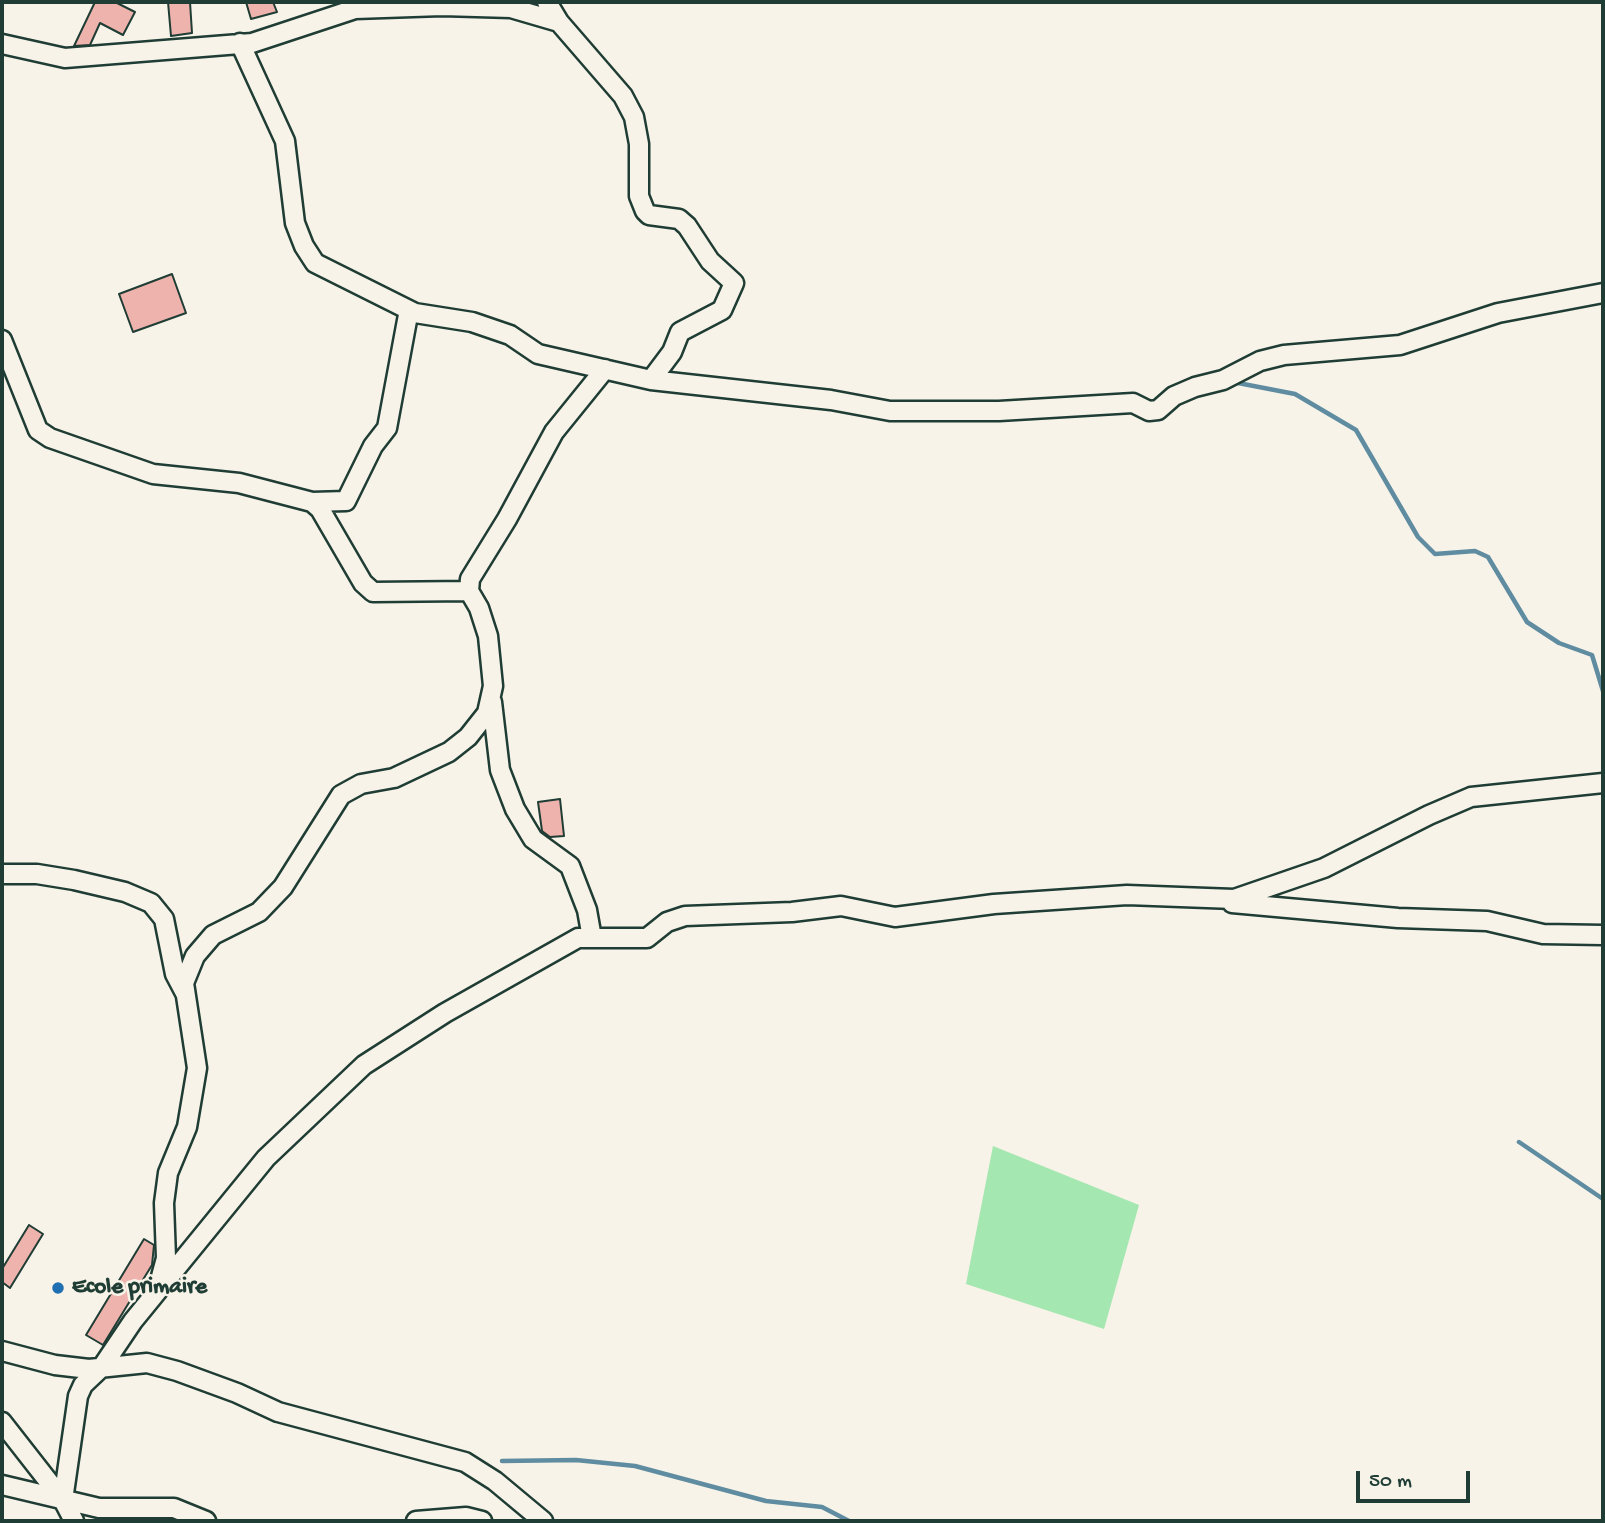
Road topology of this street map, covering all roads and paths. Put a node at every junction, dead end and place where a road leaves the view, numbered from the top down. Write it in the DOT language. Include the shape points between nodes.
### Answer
graph roads {
  1 [pos="547,2"];
  2 [pos="559,22"];
  3 [pos="240,43"];
  4 [pos="2,44"];
  5 [pos="1603,293"];
  6 [pos="415,313"];
  7 [pos="2,340"];
  8 [pos="605,369"];
  9 [pos="651,380"];
  10 [pos="312,502"];
  11 [pos="470,591"];
  12 [pos="492,699"];
  13 [pos="1603,783"];
  14 [pos="2,874"];
  15 [pos="1200,900"];
  16 [pos="1603,935"];
  17 [pos="592,938"];
  18 [pos="187,996"];
  19 [pos="157,1291"];
  20 [pos="2,1351"];
  21 [pos="102,1367"];
  22 [pos="2,1422"];
  23 [pos="2,1485"];
  24 [pos="64,1500"];
  25 [pos="74,1521"];
  26 [pos="206,1521"];
  27 [pos="416,1521"];
  28 [pos="482,1521"];
  29 [pos="543,1521"];
  1 -- 2 [label="street"];
  2 -- 3 [label="street" via="511,8 355,9"];
  2 -- 9 [label="street" via="623,96 634,117 639,196 645,211 679,219 710,261 734,283 722,310 680,332"];
  3 -- 4 [label="street" via="65,58"];
  3 -- 6 [label="street" via="285,141 295,223 315,263"];
  5 -- 9 [label="street" via="1498,313 1400,345 1260,361 1149,411 1133,402 999,411 890,411"];
  6 -- 8 [label="street" via="472,322 510,335 538,354"];
  6 -- 10 [label="street" via="408,315 387,428 346,501"];
  7 -- 10 [label="street" via="38,430 50,438 153,474 239,483"];
  8 -- 9 [label="street"];
  8 -- 11 [label="street" via="554,432 470,579"];
  10 -- 11 [label="street" via="373,592"];
  11 -- 12 [label="street" via="488,636"];
  12 -- 17 [label="street" via="500,770 515,809 533,839 570,866"];
  12 -- 18 [label="street" via="468,737 449,752 394,778 361,784 341,795 283,887 259,912 214,936 195,956 184,983"];
  13 -- 15 [label="street" via="1471,797 1324,868 1234,900"];
  14 -- 18 [label="street" via="74,880 151,903 164,919 175,974"];
  15 -- 16 [label="street" via="1398,918 1487,921 1543,934"];
  15 -- 17 [label="street" via="1127,895 994,904 895,917 841,906 685,916 667,922 647,938"];
  17 -- 19 [label="street" via="578,937 564,944 364,1065 266,1158"];
  18 -- 19 [label="street" via="197,1068 187,1127 168,1173 166,1258"];
  19 -- 21 [label="street"];
  20 -- 21 [label="street" via="55,1366"];
  21 -- 24 [label="street" via="78,1396"];
  21 -- 29 [label="street" via="147,1363 278,1412 466,1462"];
  22 -- 24 [label="street"];
  23 -- 24 [label="street"];
  24 -- 25 [label="street"];
  24 -- 26 [label="street" via="99,1508 174,1508"];
  27 -- 28 [label="street" via="466,1517"];
}
